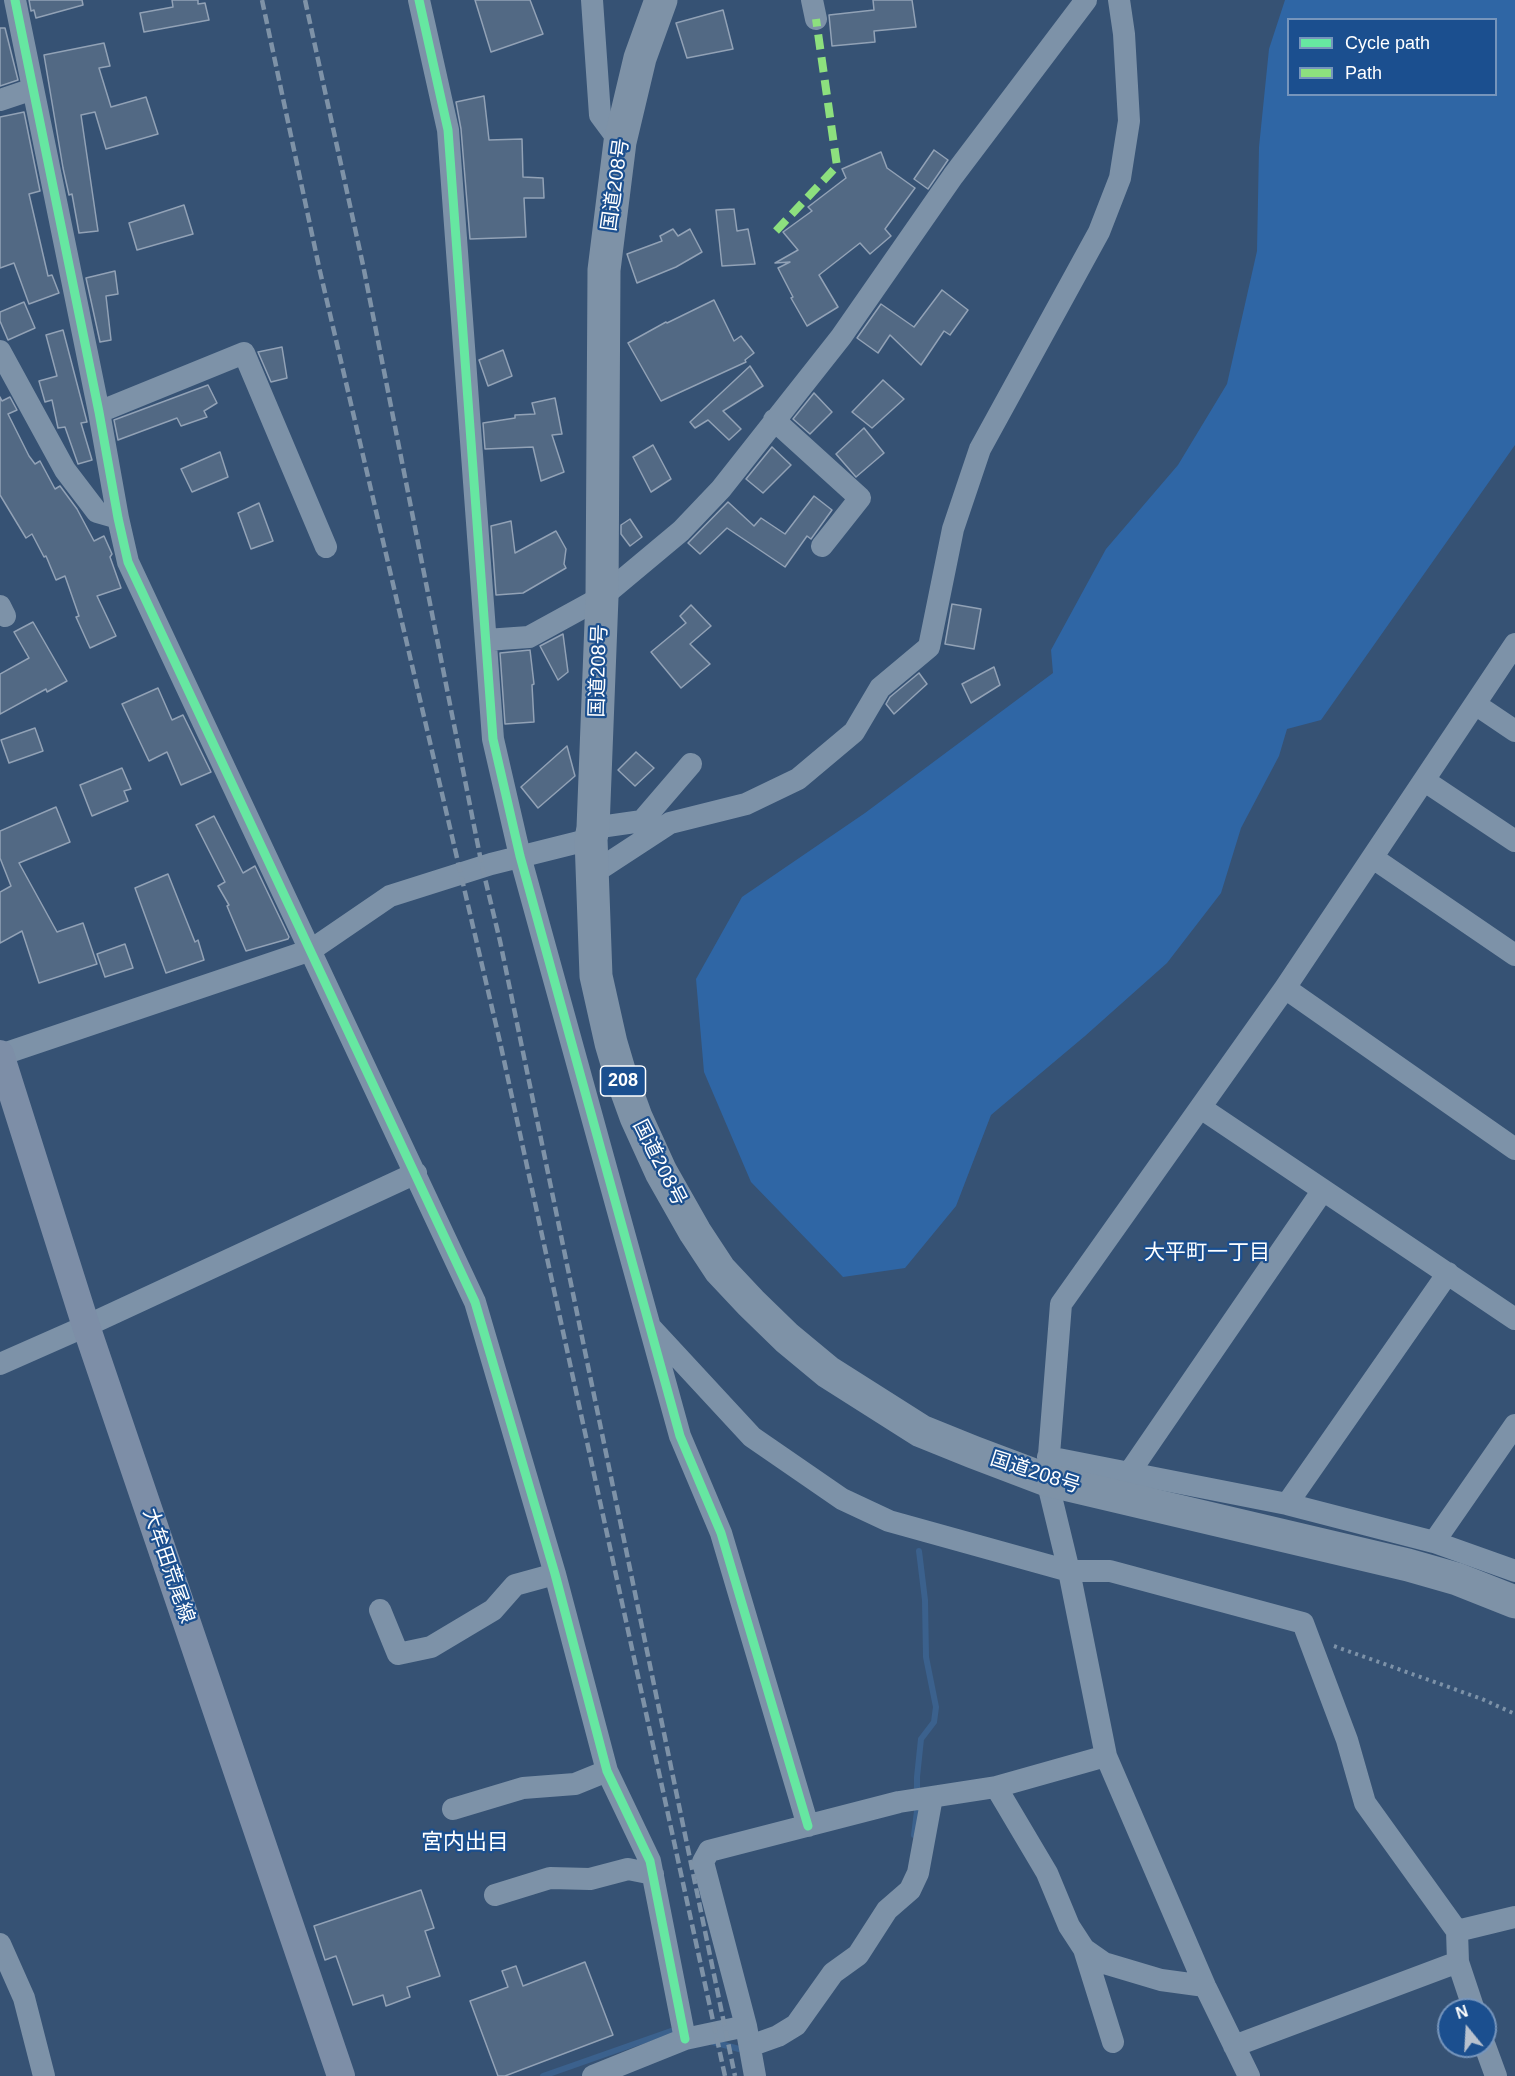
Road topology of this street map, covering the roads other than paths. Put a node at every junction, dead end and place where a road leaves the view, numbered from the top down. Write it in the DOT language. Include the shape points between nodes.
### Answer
graph roads {
  1 [pos="15,0"];
  2 [pos="419,0"];
  3 [pos="592,0"];
  4 [pos="662,0"];
  5 [pos="1086,0"];
  6 [pos="1119,0"];
  7 [pos="33,89"];
  8 [pos="0,100"];
  9 [pos="620,142"];
  10 [pos="0,351"];
  11 [pos="99,412"];
  12 [pos="774,420"];
  13 [pos="118,518"];
  14 [pos="822,546"];
  15 [pos="326,547"];
  16 [pos="602,597"];
  17 [pos="486,640"];
  18 [pos="1515,644"];
  19 [pos="1475,704"];
  20 [pos="1515,731"];
  21 [pos="691,764"];
  22 [pos="1425,780"];
  23 [pos="592,834"];
  24 [pos="1515,842"];
  25 [pos="520,856"];
  26 [pos="1373,858"];
  27 [pos="592,874"];
  28 [pos="311,950"];
  29 [pos="1515,955"];
  30 [pos="1285,988"];
  31 [pos="0,1055"];
  32 [pos="1201,1108"];
  33 [pos="1515,1149"];
  34 [pos="416,1173"];
  35 [pos="1323,1190"];
  36 [pos="1448,1273"];
  37 [pos="1515,1319"];
  38 [pos="86,1326"];
  39 [pos="649,1326"];
  40 [pos="0,1364"];
  41 [pos="1515,1425"];
  42 [pos="1048,1469"];
  43 [pos="1129,1473"];
  44 [pos="1287,1504"];
  45 [pos="1434,1542"];
  46 [pos="1069,1571"];
  47 [pos="1515,1571"];
  48 [pos="555,1574"];
  49 [pos="1515,1602"];
  50 [pos="380,1610"];
  51 [pos="1106,1756"];
  52 [pos="607,1771"];
  53 [pos="996,1787"];
  54 [pos="932,1797"];
  55 [pos="453,1809"];
  56 [pos="808,1826"];
  57 [pos="653,1874"];
  58 [pos="495,1895"];
  59 [pos="1515,1917"];
  60 [pos="1457,1931"];
  61 [pos="0,1944"];
  62 [pos="1084,1948"];
  63 [pos="1458,1962"];
  64 [pos="1205,1986"];
  65 [pos="1469,1998"];
  66 [pos="748,2036"];
  67 [pos="685,2039"];
  68 [pos="1113,2042"];
  69 [pos="1234,2046"];
  70 [pos="1489,2058"];
  71 [pos="44,2076"];
  72 [pos="341,2076"];
  73 [pos="593,2076"];
  74 [pos="755,2076"];
  75 [pos="1249,2076"];
  76 [pos="1496,2076"];
  1 -- 7 [label="street"];
  2 -- 17 [label="street" via="448,130"];
  3 -- 9 [label="street" via="600,115"];
  4 -- 9 [label="highway, 国道208号 / 208" via="640,58"];
  5 -- 12 [label="street" via="953,176 841,337"];
  6 -- 27 [label="street" via="1129,121 1120,178 1099,232 980,449 953,530 929,647 880,688 854,732 798,779 746,804 670,823"];
  7 -- 8 [label="street"];
  7 -- 11 [label="street"];
  9 -- 16 [label="highway, 国道208号 / 208" via="604,270"];
  10 -- 13 [label="street" via="65,470 97,512"];
  11 -- 13 [label="street"];
  11 -- 15 [label="street" via="243,353"];
  12 -- 14 [label="street" via="860,498"];
  12 -- 16 [label="street" via="721,489 681,531"];
  13 -- 28 [label="street" via="128,562"];
  16 -- 17 [label="street" via="530,637"];
  16 -- 23 [label="highway, 国道208号 / 208"];
  17 -- 25 [label="street" via="494,739"];
  18 -- 19 [label="street"];
  19 -- 20 [label="street"];
  19 -- 22 [label="street"];
  21 -- 23 [label="street" via="642,821"];
  22 -- 24 [label="street"];
  22 -- 26 [label="street"];
  23 -- 25 [label="street"];
  23 -- 27 [label="highway, 国道208号 / 208"];
  25 -- 28 [label="street" via="390,896"];
  25 -- 39 [label="street"];
  26 -- 29 [label="street"];
  26 -- 30 [label="street"];
  27 -- 42 [label="highway, 国道208号 / 208" via="596,976 619,1070 662,1172 720,1269 787,1338 828,1372 921,1431 973,1452"];
  28 -- 31 [label="street"];
  28 -- 34 [label="street"];
  30 -- 32 [label="street"];
  30 -- 33 [label="street"];
  31 -- 38 [label="main road, 大牟田荒尾線"];
  32 -- 35 [label="street"];
  32 -- 42 [label="street" via="1061,1304"];
  34 -- 38 [label="street"];
  34 -- 48 [label="street" via="476,1302"];
  35 -- 36 [label="street"];
  35 -- 43 [label="street"];
  36 -- 37 [label="street"];
  36 -- 44 [label="street"];
  38 -- 40 [label="street"];
  38 -- 72 [label="main road, 大牟田荒尾線"];
  39 -- 46 [label="street" via="752,1437 842,1499 889,1521"];
  39 -- 56 [label="street" via="680,1436 721,1533"];
  41 -- 45 [label="street"];
  42 -- 43 [label="street"];
  42 -- 46 [label="street"];
  42 -- 49 [label="highway, 国道208号 / 208" via="1408,1565"];
  43 -- 44 [label="street"];
  44 -- 45 [label="street"];
  45 -- 47 [label="street"];
  46 -- 51 [label="street"];
  46 -- 60 [label="street" via="1110,1571 1303,1623 1347,1740 1365,1803"];
  48 -- 50 [label="street" via="515,1585 493,1610 431,1647 409,1652 398,1654"];
  48 -- 52 [label="street"];
  51 -- 53 [label="street"];
  51 -- 64 [label="street"];
  52 -- 55 [label="street" via="575,1784 523,1788"];
  52 -- 57 [label="street"];
  53 -- 54 [label="street"];
  53 -- 62 [label="street" via="1047,1873 1069,1926"];
  54 -- 56 [label="street"];
  54 -- 66 [label="street" via="918,1873 910,1890 887,1910 858,1956 833,1973 796,2025 778,2036"];
  56 -- 66 [label="street" via="709,1851 703,1862"];
  57 -- 58 [label="street" via="628,1869 590,1879 550,1878"];
  57 -- 67 [label="street"];
  59 -- 60 [label="street"];
  60 -- 63 [label="street"];
  61 -- 71 [label="street" via="24,1998"];
  62 -- 64 [label="street" via="1104,1963 1161,1980"];
  62 -- 68 [label="street"];
  63 -- 65 [label="street"];
  63 -- 69 [label="street"];
  64 -- 69 [label="street"];
  66 -- 67 [label="street"];
  66 -- 74 [label="street"];
  67 -- 73 [label="street"];
  69 -- 75 [label="street"];
  70 -- 76 [label="street"];
}
